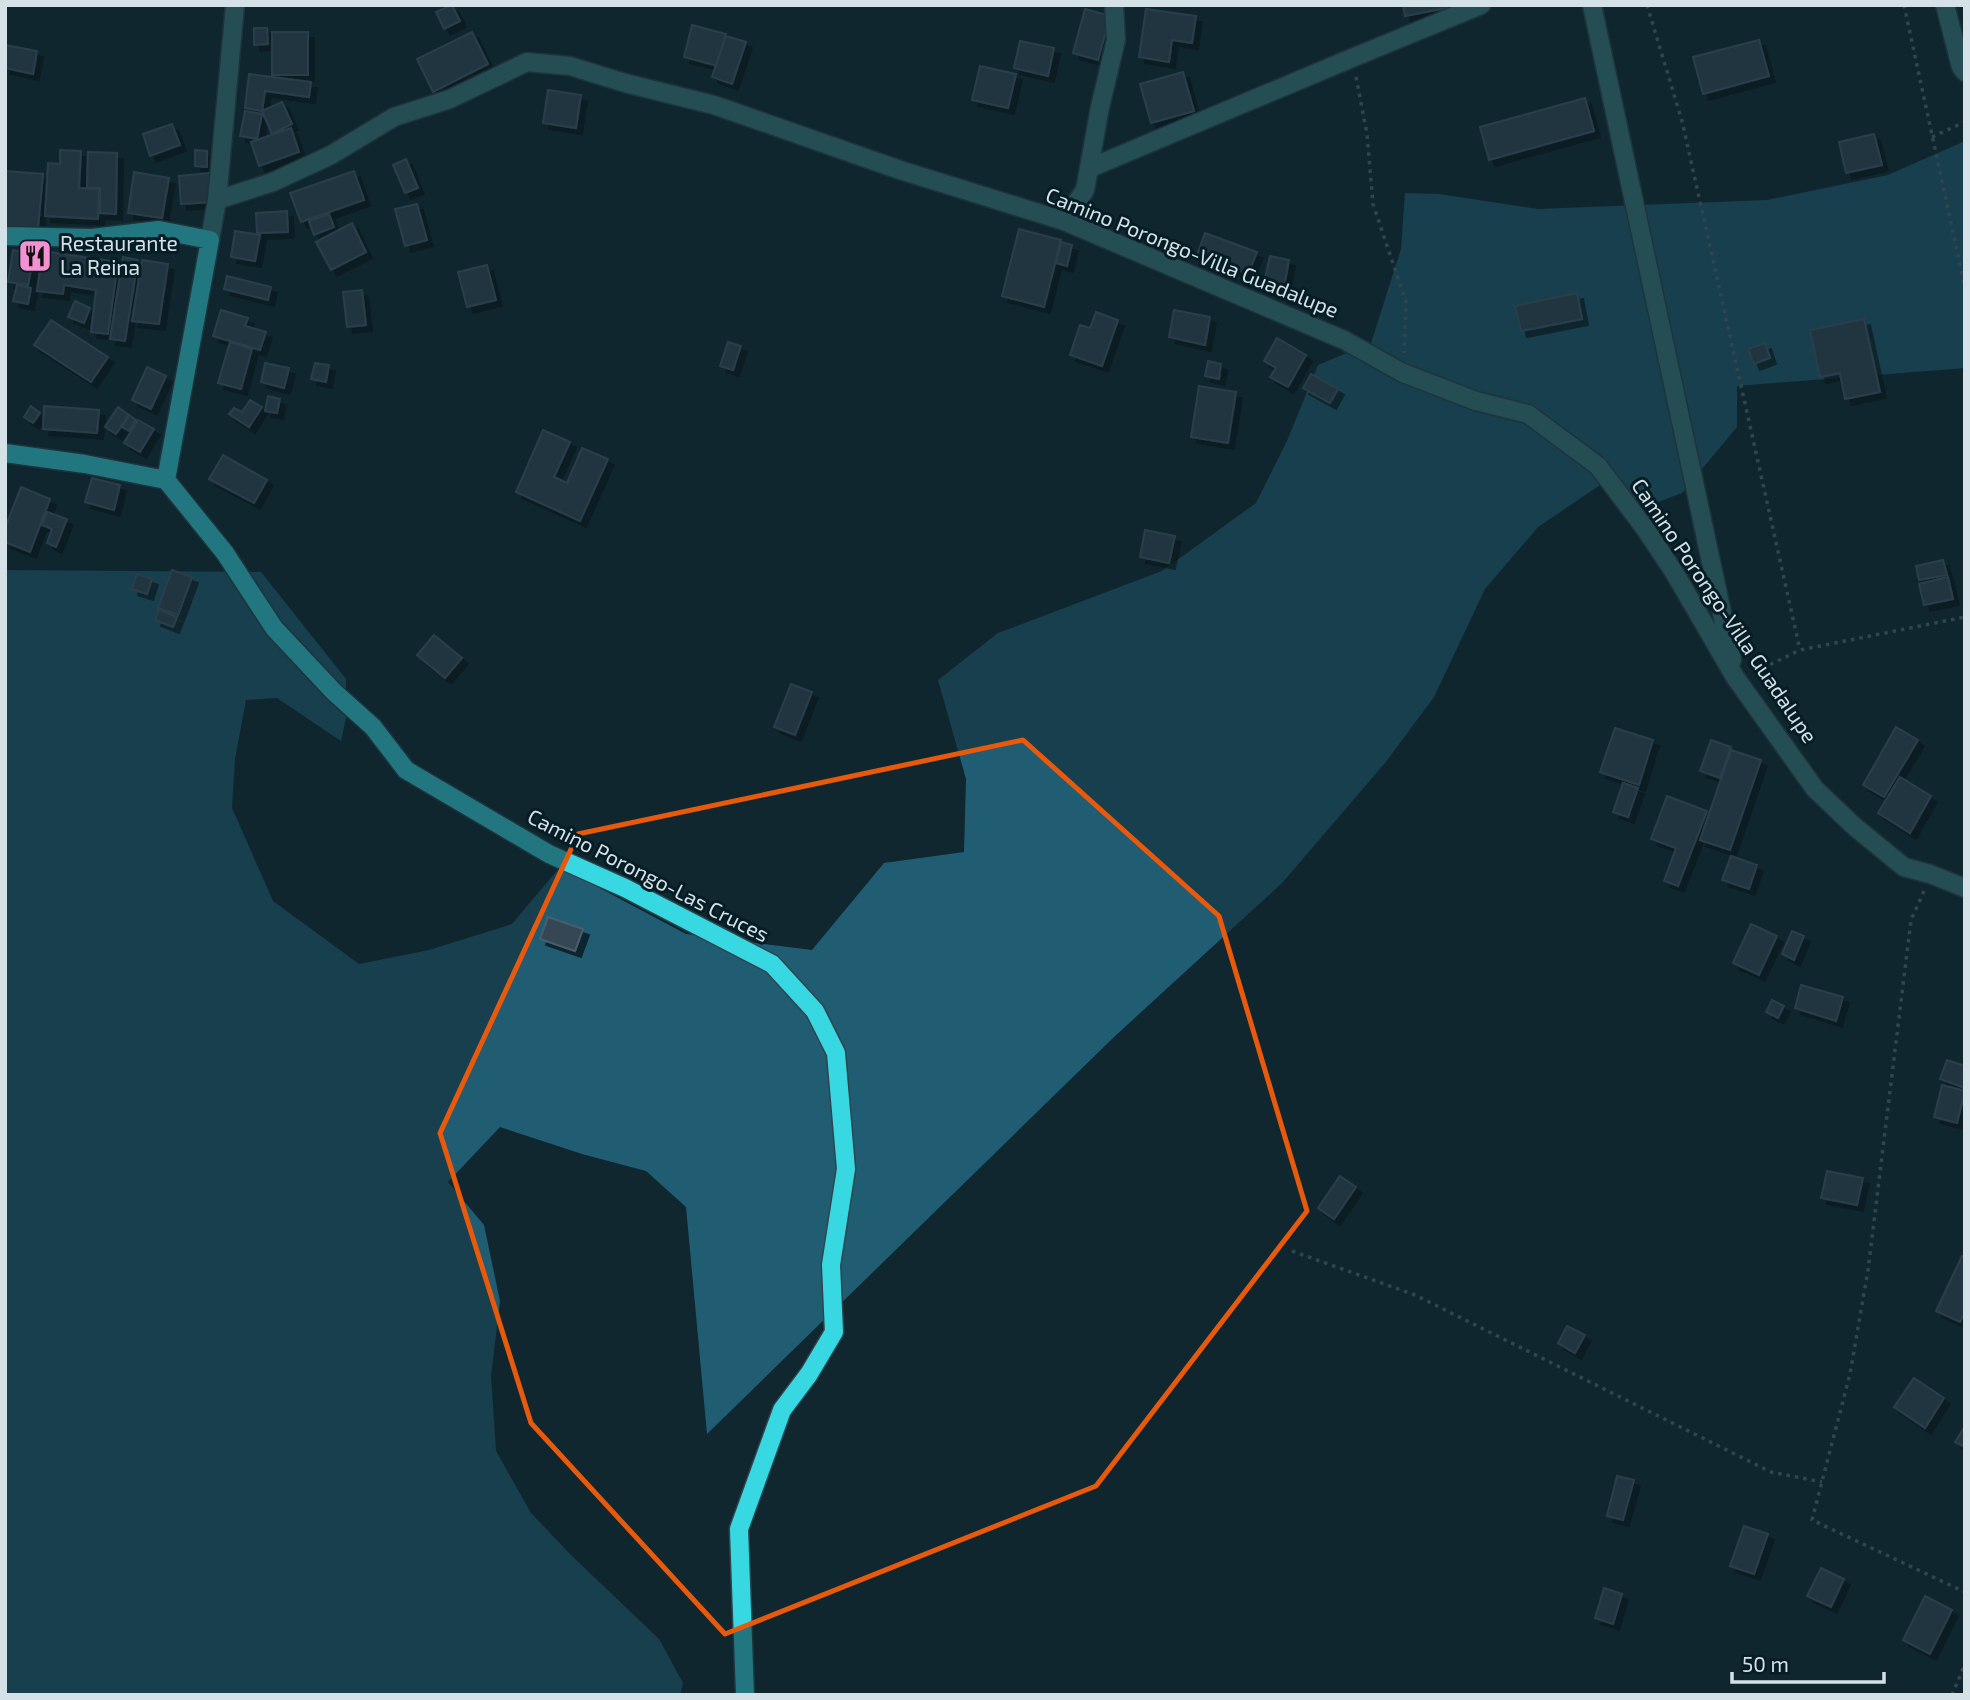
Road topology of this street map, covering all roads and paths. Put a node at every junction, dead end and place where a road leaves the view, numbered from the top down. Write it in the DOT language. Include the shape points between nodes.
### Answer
graph roads {
  1 [pos="234,5"];
  2 [pos="1115,5"];
  3 [pos="1481,5"];
  4 [pos="1592,5"];
  5 [pos="1647,5"];
  6 [pos="1904,5"];
  7 [pos="1945,5"];
  8 [pos="1352,58"];
  9 [pos="1965,72"];
  10 [pos="1965,122"];
  11 [pos="1932,136"];
  12 [pos="1090,168"];
  13 [pos="217,200"];
  14 [pos="1064,221"];
  15 [pos="5,236"];
  16 [pos="210,240"];
  17 [pos="1965,288"];
  18 [pos="1403,373"];
  19 [pos="5,453"];
  20 [pos="166,480"];
  21 [pos="1965,617"];
  22 [pos="1800,650"];
  23 [pos="1735,677"];
  24 [pos="1930,874"];
  25 [pos="1965,888"];
  26 [pos="1292,1251"];
  27 [pos="1822,1482"];
  28 [pos="1965,1592"];
  29 [pos="1965,1664"];
  30 [pos="745,1695"];
  31 [pos="1952,1695"];
  1 -- 13 [label="street"];
  2 -- 12 [label="street" via="1116,40"];
  3 -- 8 [label="street"];
  4 -- 23 [label="street"];
  5 -- 22 [label="path" via="1682,121"];
  6 -- 11 [label="path"];
  7 -- 9 [label="street"];
  8 -- 12 [label="street"];
  8 -- 18 [label="path" via="1367,134 1373,204 1406,302"];
  10 -- 11 [label="path"];
  11 -- 17 [label="path"];
  12 -- 14 [label="street" via="1085,190"];
  13 -- 14 [label="street, Camino Porongo-Villa Guadalupe" via="274,182 394,117 450,99 527,62 570,66 713,105"];
  13 -- 16 [label="street"];
  14 -- 18 [label="street, Camino Porongo-Villa Guadalupe" via="1344,340"];
  15 -- 16 [label="main road" via="92,238 159,230"];
  16 -- 20 [label="main road"];
  18 -- 23 [label="street, Camino Porongo-Villa Guadalupe" via="1476,401 1528,414 1598,466 1667,561"];
  19 -- 20 [label="main road"];
  20 -- 30 [label="main road, Camino Porongo-Las Cruces" via="225,554 274,628 373,727 406,770 549,854 772,964 815,1011 836,1053 846,1169 831,1265 834,1332 782,1410 739,1529"];
  21 -- 22 [label="path"];
  22 -- 23 [label="path" via="1759,671"];
  23 -- 24 [label="street, Camino Porongo-Villa Guadalupe" via="1815,789 1904,867"];
  24 -- 25 [label="street, Camino Porongo-Villa Guadalupe"];
  24 -- 27 [label="path" via="1911,920 1868,1270 1850,1374"];
  26 -- 27 [label="path" via="1415,1295 1771,1472"];
  27 -- 28 [label="path" via="1812,1520"];
  29 -- 31 [label="path"];
}
